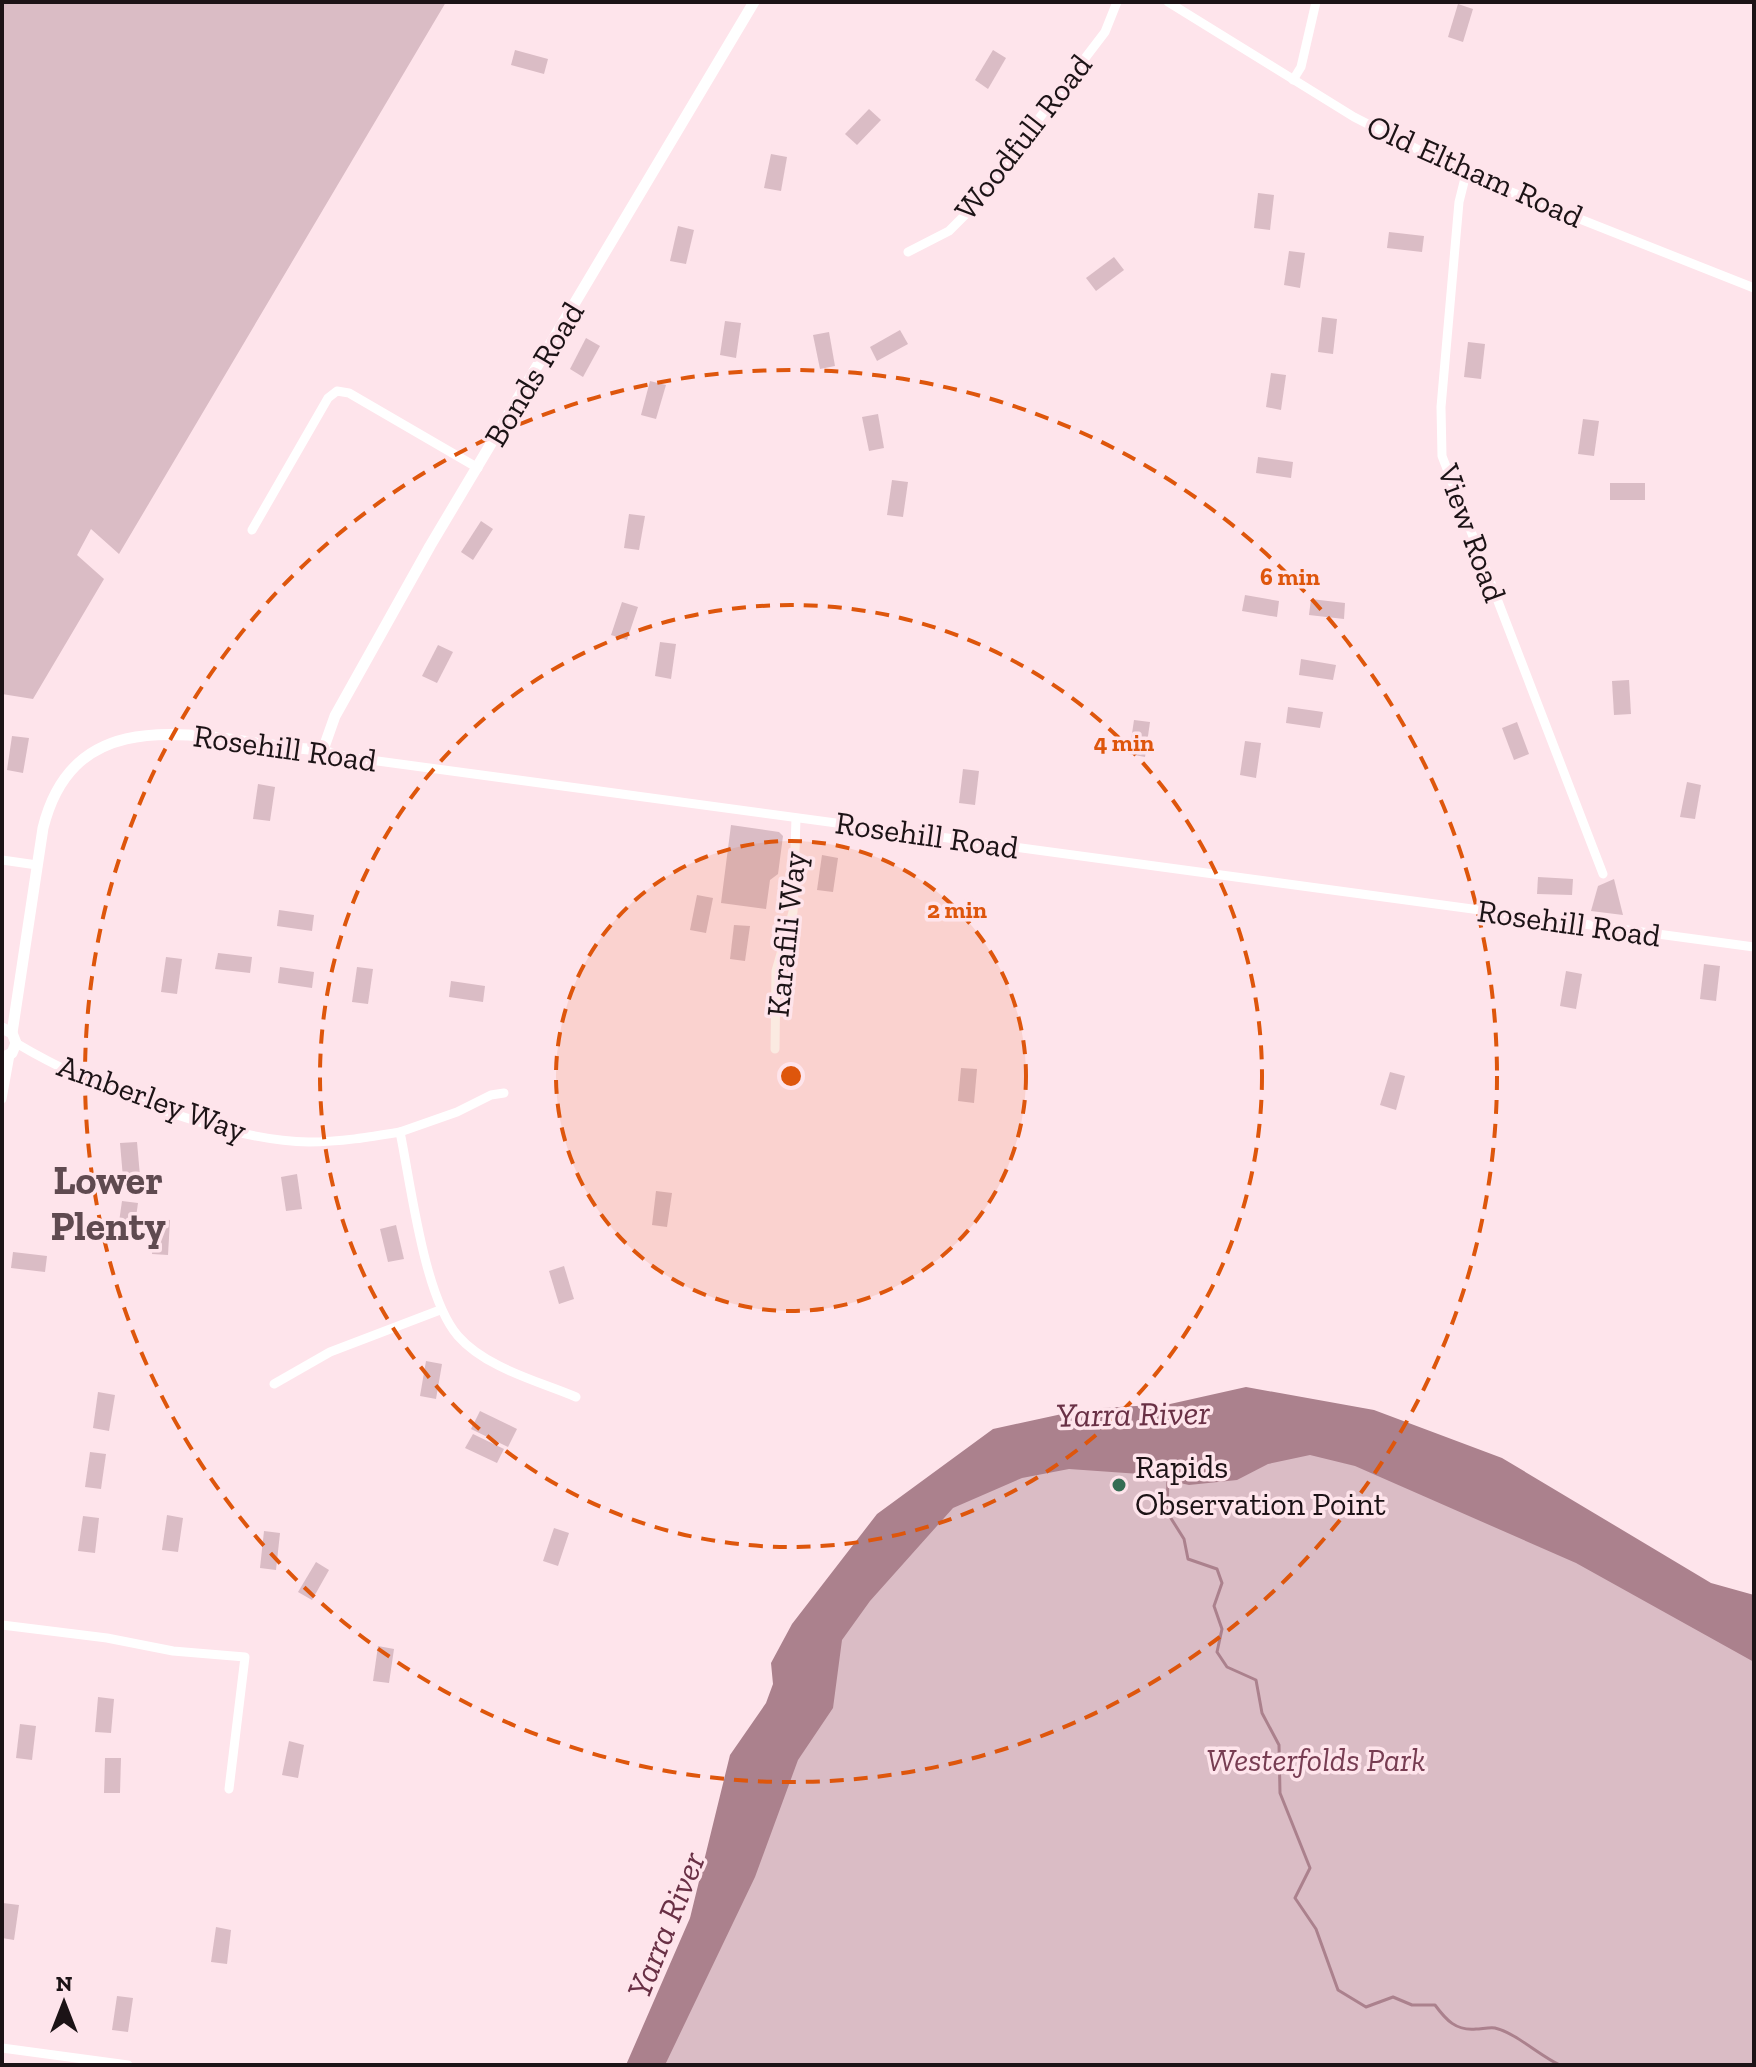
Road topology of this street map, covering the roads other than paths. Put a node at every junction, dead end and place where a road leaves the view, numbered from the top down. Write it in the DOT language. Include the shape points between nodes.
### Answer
graph roads {
  1 [pos="754,2"];
  2 [pos="1117,2"];
  3 [pos="1168,2"];
  4 [pos="1316,2"];
  5 [pos="1293,80"];
  6 [pos="1466,174"];
  7 [pos="908,252"];
  8 [pos="1754,288"];
  9 [pos="478,468"];
  10 [pos="252,530"];
  11 [pos="323,750"];
  12 [pos="796,818"];
  13 [pos="2,860"];
  14 [pos="37,865"];
  15 [pos="1603,874"];
  16 [pos="1754,947"];
  17 [pos="8,1042"];
  18 [pos="775,1049"];
  19 [pos="3,1082"];
  20 [pos="504,1093"];
  21 [pos="2,1099"];
  22 [pos="400,1132"];
  23 [pos="440,1310"];
  24 [pos="274,1384"];
  25 [pos="576,1397"];
  26 [pos="2,1625"];
  27 [pos="229,1789"];
  28 [pos="2,2048"];
  29 [pos="128,2065"];
  1 -- 9 [label="street, Bonds Road"];
  2 -- 7 [label="street, Woodfull Road" via="1105,32 967,213 949,231"];
  3 -- 5 [label="street, Old Eltham Road"];
  4 -- 5 [label="street"];
  5 -- 6 [label="street, Old Eltham Road"];
  6 -- 8 [label="street, Old Eltham Road"];
  6 -- 15 [label="street, View Road" via="1441,407 1442,456"];
  9 -- 10 [label="street" via="337,391 328,398"];
  9 -- 11 [label="street, Bonds Road" via="342,703"];
  11 -- 12 [label="street, Rosehill Road"];
  11 -- 14 [label="street, Rosehill Road" via="162,732 133,735 74,768 54,794"];
  12 -- 16 [label="street, Rosehill Road"];
  12 -- 18 [label="street, Karafili Way" via="793,912 776,971"];
  13 -- 14 [label="street"];
  14 -- 17 [label="street"];
  17 -- 19 [label="street"];
  17 -- 22 [label="street, Amberley Way" via="136,1098 243,1134 307,1142"];
  19 -- 21 [label="street"];
  20 -- 22 [label="street, Amberley Way"];
  22 -- 23 [label="street"];
  23 -- 24 [label="street" via="330,1352"];
  23 -- 25 [label="street" via="459,1338 496,1364"];
  26 -- 27 [label="street" via="245,1657"];
  28 -- 29 [label="street"];
}
